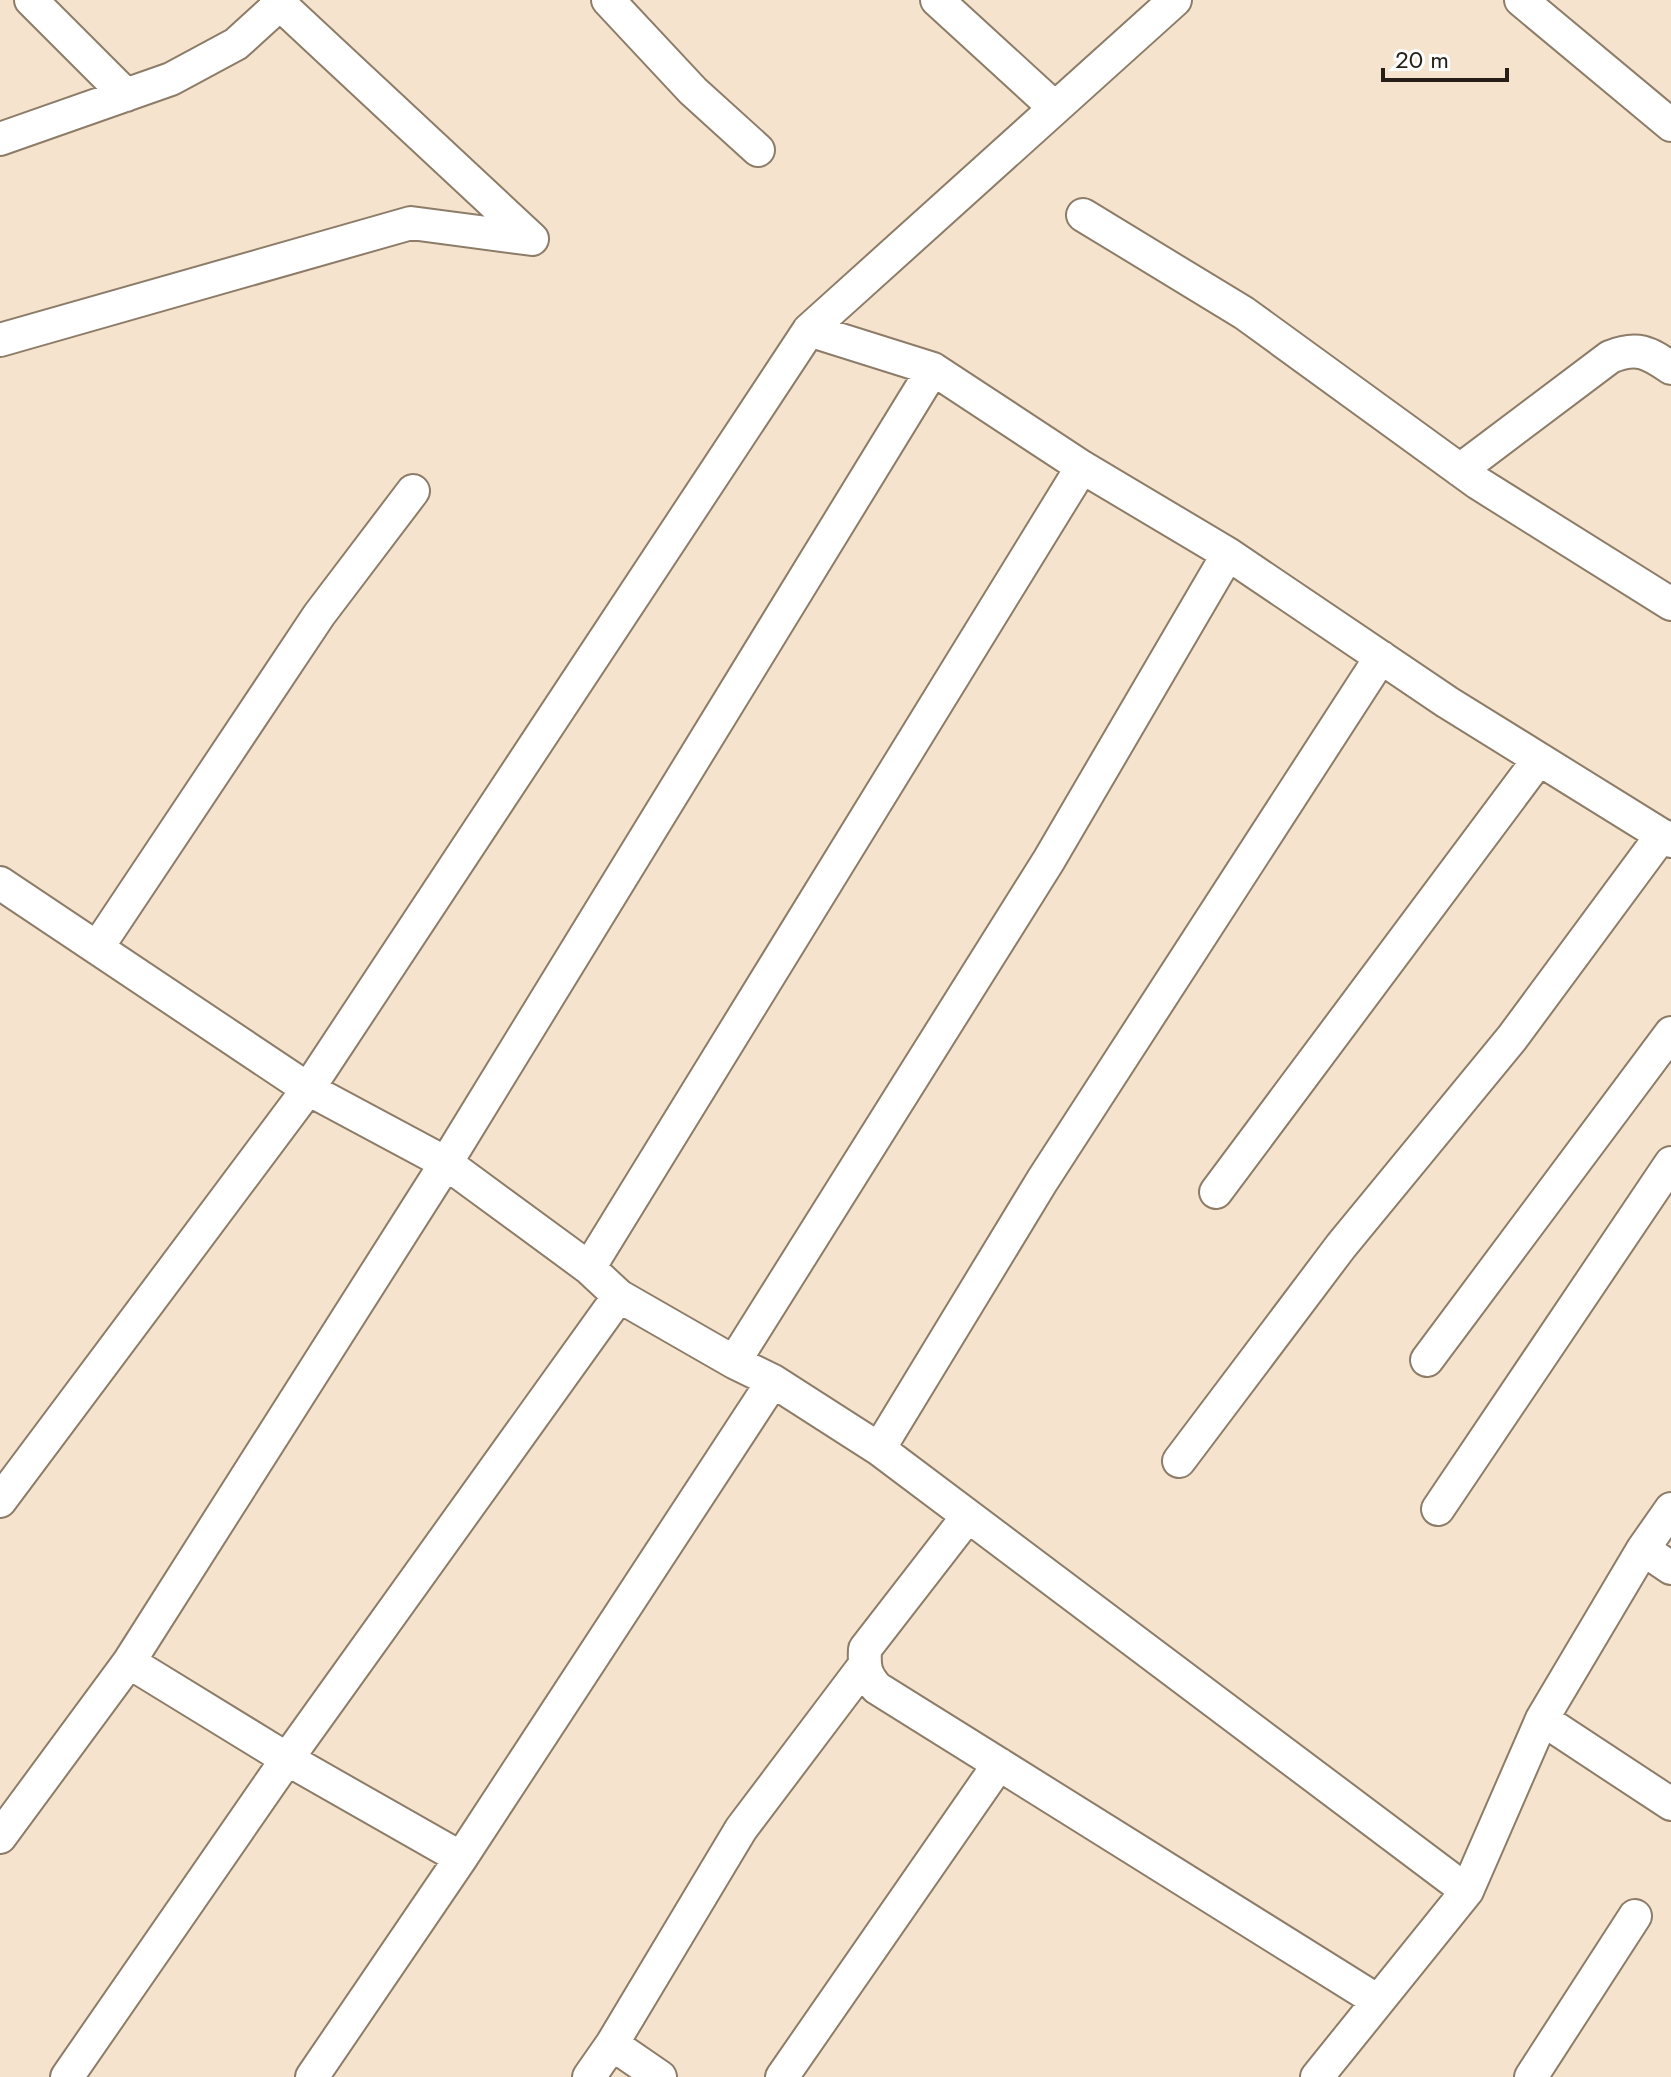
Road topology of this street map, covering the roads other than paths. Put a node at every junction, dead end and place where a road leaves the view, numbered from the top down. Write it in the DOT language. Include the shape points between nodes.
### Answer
graph roads {
  1 [pos="31,0"];
  2 [pos="608,0"];
  3 [pos="937,0"];
  4 [pos="1175,0"];
  5 [pos="1521,0"];
  6 [pos="280,1"];
  7 [pos="126,95"];
  8 [pos="1055,108"];
  9 [pos="1671,125"];
  10 [pos="0,139"];
  11 [pos="758,150"];
  12 [pos="1083,215"];
  13 [pos="809,330"];
  14 [pos="0,340"];
  15 [pos="1671,368"];
  16 [pos="933,369"];
  17 [pos="1082,467"];
  18 [pos="1460,470"];
  19 [pos="413,491"];
  20 [pos="1228,554"];
  21 [pos="1671,604"];
  22 [pos="1381,657"];
  23 [pos="1539,759"];
  24 [pos="1667,838"];
  25 [pos="0,883"];
  26 [pos="97,948"];
  27 [pos="1671,1033"];
  28 [pos="308,1089"];
  29 [pos="446,1163"];
  30 [pos="1671,1163"];
  31 [pos="1216,1192"];
  32 [pos="589,1268"];
  33 [pos="619,1296"];
  34 [pos="1427,1360"];
  35 [pos="734,1362"];
  36 [pos="773,1381"];
  37 [pos="879,1449"];
  38 [pos="1179,1461"];
  39 [pos="0,1501"];
  40 [pos="1438,1509"];
  41 [pos="1671,1509"];
  42 [pos="968,1516"];
  43 [pos="1643,1549"];
  44 [pos="1671,1568"];
  45 [pos="129,1662"];
  46 [pos="864,1666"];
  47 [pos="1542,1719"];
  48 [pos="287,1759"];
  49 [pos="999,1764"];
  50 [pos="1671,1804"];
  51 [pos="0,1837"];
  52 [pos="461,1858"];
  53 [pos="1467,1891"];
  54 [pos="1635,1916"];
  55 [pos="1378,2001"];
  56 [pos="612,2044"];
  57 [pos="67,2077"];
  58 [pos="312,2077"];
  59 [pos="589,2077"];
  60 [pos="660,2077"];
  61 [pos="782,2077"];
  62 [pos="1317,2077"];
  63 [pos="1531,2077"];
  1 -- 7 [label="street"];
  2 -- 11 [label="street" via="693,91"];
  3 -- 8 [label="street"];
  4 -- 8 [label="street"];
  5 -- 9 [label="street"];
  6 -- 7 [label="street" via="236,44 171,79"];
  6 -- 14 [label="street" via="532,239 411,223"];
  7 -- 10 [label="street"];
  8 -- 13 [label="street"];
  12 -- 18 [label="street" via="1244,313"];
  13 -- 16 [label="street"];
  13 -- 28 [label="street"];
  15 -- 18 [label="street" via="1646,352 1627,350 1610,357"];
  16 -- 17 [label="street"];
  16 -- 29 [label="street"];
  17 -- 20 [label="street"];
  17 -- 32 [label="street"];
  18 -- 21 [label="street"];
  19 -- 26 [label="street" via="319,615"];
  20 -- 22 [label="street"];
  20 -- 35 [label="street" via="1049,860"];
  22 -- 23 [label="street"];
  22 -- 37 [label="street" via="1042,1181"];
  23 -- 24 [label="street"];
  23 -- 31 [label="street"];
  24 -- 38 [label="street" via="1341,1246"];
  25 -- 26 [label="street"];
  26 -- 28 [label="street"];
  27 -- 34 [label="street"];
  28 -- 29 [label="street"];
  28 -- 39 [label="street"];
  29 -- 32 [label="street"];
  29 -- 45 [label="street"];
  30 -- 40 [label="street"];
  32 -- 33 [label="street"];
  33 -- 35 [label="street"];
  33 -- 48 [label="street"];
  35 -- 36 [label="street"];
  36 -- 37 [label="street"];
  36 -- 52 [label="street"];
  37 -- 42 [label="street"];
  41 -- 43 [label="street"];
  42 -- 46 [label="street" via="865,1649"];
  42 -- 53 [label="street"];
  43 -- 44 [label="street"];
  43 -- 47 [label="street"];
  45 -- 48 [label="street"];
  45 -- 51 [label="street"];
  46 -- 49 [label="street" via="877,1688"];
  46 -- 56 [label="street" via="741,1829"];
  47 -- 50 [label="street"];
  47 -- 53 [label="street"];
  48 -- 52 [label="street"];
  48 -- 57 [label="street"];
  49 -- 55 [label="street"];
  49 -- 61 [label="street"];
  52 -- 58 [label="street"];
  53 -- 55 [label="street"];
  54 -- 63 [label="street"];
  55 -- 62 [label="street"];
  56 -- 59 [label="street"];
  56 -- 60 [label="street"];
}
